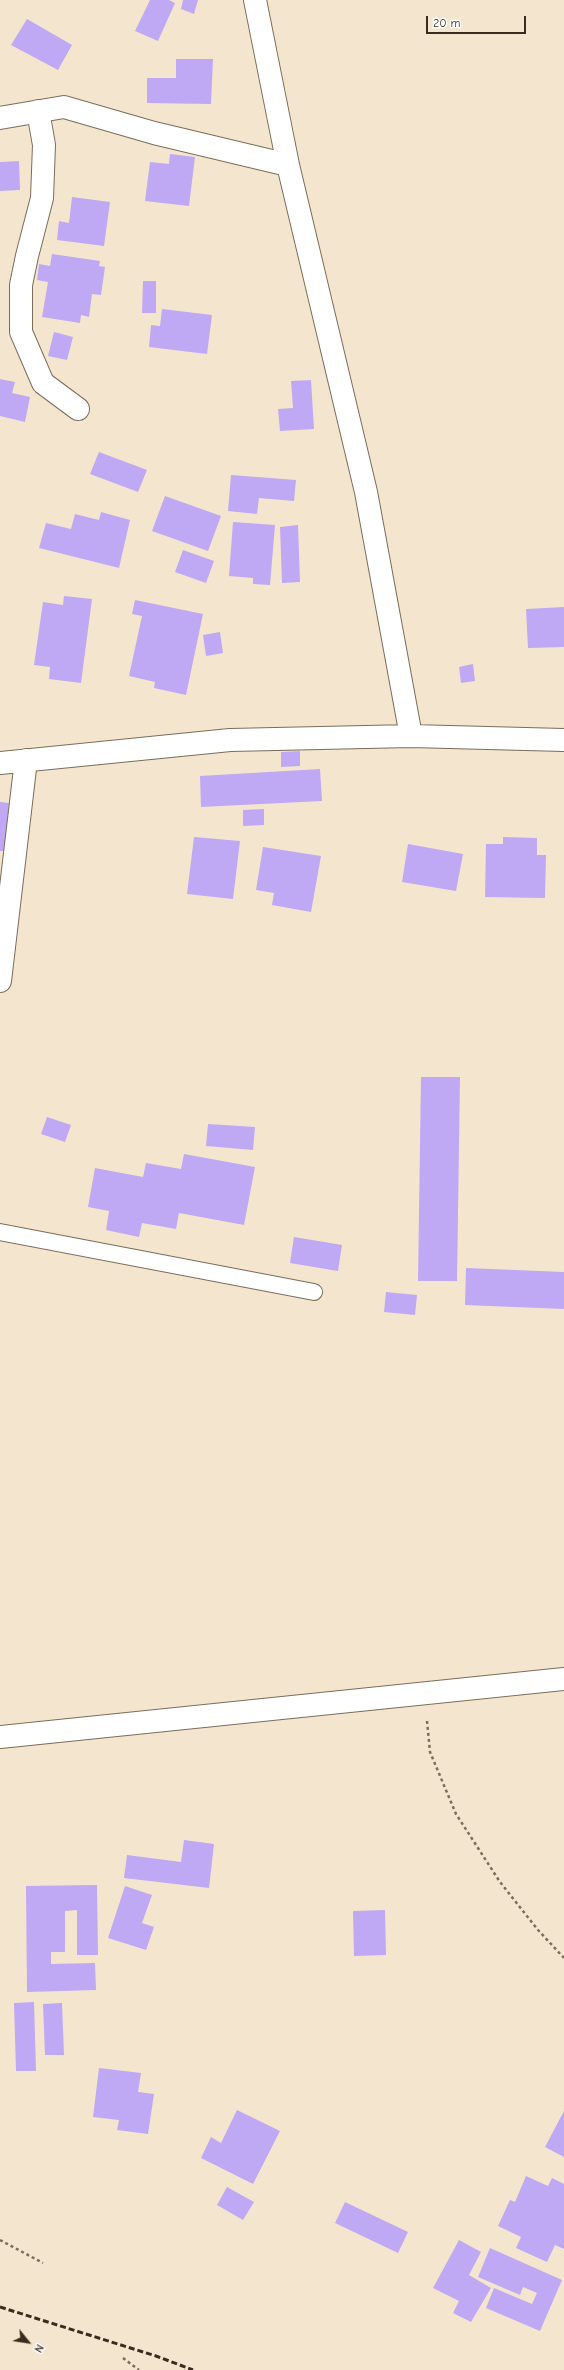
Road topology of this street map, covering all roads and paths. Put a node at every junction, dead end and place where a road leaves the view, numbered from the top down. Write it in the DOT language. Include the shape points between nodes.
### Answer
graph roads {
  1 [pos="255,0"];
  2 [pos="38,111"];
  3 [pos="0,118"];
  4 [pos="288,165"];
  5 [pos="78,409"];
  6 [pos="411,736"];
  7 [pos="564,740"];
  8 [pos="26,760"];
  9 [pos="0,763"];
  10 [pos="0,981"];
  11 [pos="0,1232"];
  12 [pos="314,1292"];
  13 [pos="564,1679"];
  14 [pos="425,1694"];
  15 [pos="0,1737"];
  16 [pos="564,1958"];
  17 [pos="0,2240"];
  18 [pos="43,2263"];
  19 [pos="124,2358"];
  20 [pos="139,2370"];
  1 -- 4 [label="street"];
  2 -- 3 [label="street"];
  2 -- 4 [label="street" via="64,107 154,133"];
  2 -- 5 [label="street" via="44,145 42,198 26,256 22,285 21,332 43,383"];
  4 -- 6 [label="street" via="366,492"];
  6 -- 7 [label="street"];
  6 -- 8 [label="street" via="230,740"];
  8 -- 9 [label="street"];
  8 -- 10 [label="street"];
  11 -- 12 [label="lane"];
  13 -- 14 [label="street"];
  14 -- 15 [label="street"];
  14 -- 16 [label="path" via="430,1752 456,1814 500,1882"];
  17 -- 18 [label="path"];
  19 -- 20 [label="path"];
}
